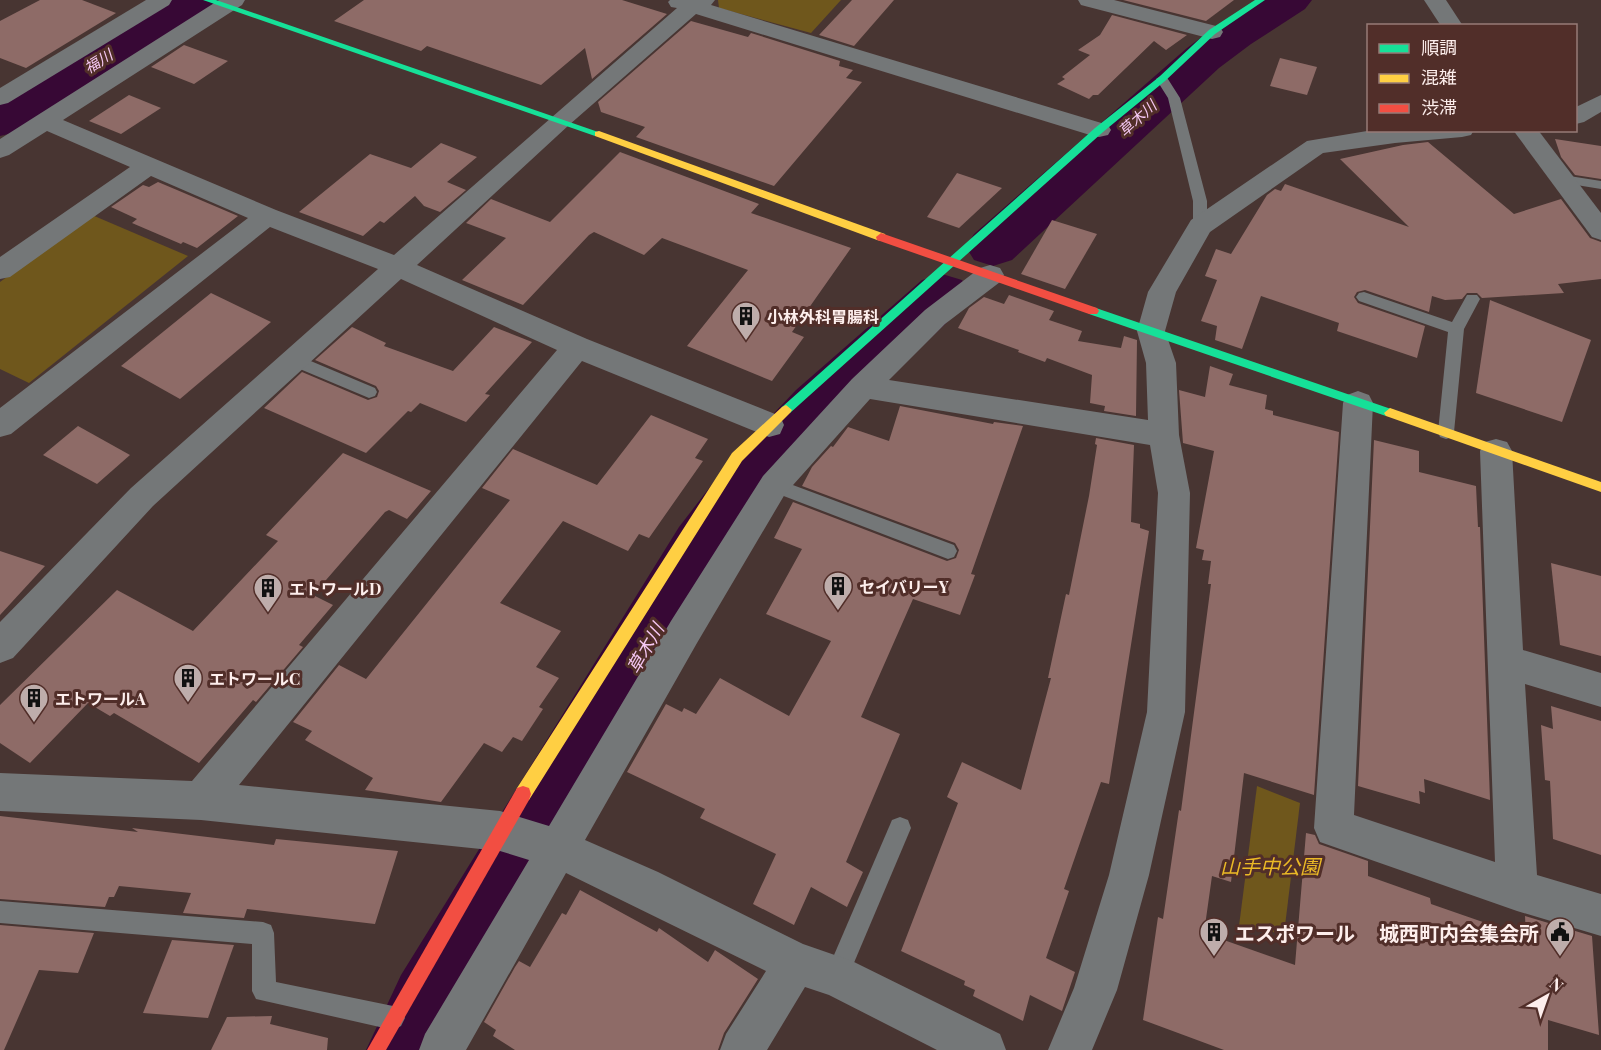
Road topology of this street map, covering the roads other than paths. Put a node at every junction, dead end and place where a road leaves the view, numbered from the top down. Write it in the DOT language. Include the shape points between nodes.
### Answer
graph roads {
  1 [pos="161,0"];
  2 [pos="1089,0"];
  3 [pos="1261,0"];
  4 [pos="1435,0"];
  5 [pos="690,2"];
  6 [pos="220,3"];
  7 [pos="1451,24"];
  8 [pos="1212,32"];
  9 [pos="1166,85"];
  10 [pos="0,98"];
  11 [pos="1601,102"];
  12 [pos="1577,116"];
  13 [pos="561,120"];
  14 [pos="45,121"];
  15 [pos="1099,130"];
  16 [pos="1435,132"];
  17 [pos="1527,132"];
  18 [pos="0,150"];
  19 [pos="150,165"];
  20 [pos="1563,179"];
  21 [pos="1601,185"];
  22 [pos="267,216"];
  23 [pos="1200,226"];
  24 [pos="1601,231"];
  25 [pos="950,262"];
  26 [pos="398,267"];
  27 [pos="0,270"];
  28 [pos="990,275"];
  29 [pos="1365,297"];
  30 [pos="1472,299"];
  31 [pos="1456,329"];
  32 [pos="1151,331"];
  33 [pos="577,347"];
  34 [pos="294,360"];
  35 [pos="863,387"];
  36 [pos="369,392"];
  37 [pos="1358,403"];
  38 [pos="0,425"];
  39 [pos="768,425"];
  40 [pos="1446,432"];
  41 [pos="1164,435"];
  42 [pos="1496,451"];
  43 [pos="774,485"];
  44 [pos="1601,487"];
  45 [pos="948,551"];
  46 [pos="0,647"];
  47 [pos="1508,662"];
  48 [pos="1601,690"];
  49 [pos="0,792"];
  50 [pos="201,801"];
  51 [pos="900,828"];
  52 [pos="531,840"];
  53 [pos="1517,890"];
  54 [pos="0,912"];
  55 [pos="1601,915"];
  56 [pos="796,963"];
  57 [pos="837,976"];
  58 [pos="393,1018"];
  59 [pos="376,1050"];
  60 [pos="441,1050"];
  61 [pos="742,1050"];
  62 [pos="984,1050"];
  63 [pos="1070,1050"];
  1 -- 10 [label="street"];
  2 -- 8 [label="street"];
  3 -- 8 [label="street"];
  4 -- 7 [label="street"];
  5 -- 13 [label="street"];
  5 -- 15 [label="street"];
  6 -- 13 [label="street"];
  6 -- 14 [label="street"];
  8 -- 9 [label="street"];
  9 -- 15 [label="street"];
  9 -- 23 [label="lane" via="1200,201"];
  11 -- 12 [label="street"];
  13 -- 25 [label="street"];
  13 -- 26 [label="street"];
  14 -- 18 [label="street"];
  14 -- 19 [label="street"];
  15 -- 25 [label="street"];
  16 -- 23 [label="street" via="1316,146"];
  17 -- 20 [label="street"];
  19 -- 22 [label="street"];
  19 -- 27 [label="street"];
  20 -- 21 [label="lane"];
  20 -- 24 [label="street"];
  22 -- 26 [label="street"];
  22 -- 38 [label="street"];
  23 -- 32 [label="street" via="1162,292"];
  25 -- 28 [label="street"];
  25 -- 39 [label="street"];
  26 -- 33 [label="street"];
  26 -- 34 [label="street"];
  28 -- 32 [label="street"];
  28 -- 35 [label="street" via="935,317"];
  29 -- 31 [label="lane"];
  30 -- 31 [label="lane"];
  31 -- 40 [label="lane"];
  32 -- 37 [label="street"];
  32 -- 41 [label="street" via="1161,363"];
  33 -- 39 [label="street"];
  33 -- 50 [label="street"];
  34 -- 36 [label="lane"];
  34 -- 46 [label="street" via="141,497"];
  35 -- 41 [label="street"];
  35 -- 43 [label="street"];
  37 -- 40 [label="street"];
  37 -- 53 [label="street" via="1334,828"];
  39 -- 52 [label="street" via="737,457"];
  40 -- 42 [label="street"];
  41 -- 63 [label="street" via="1174,493 1166,712 1129,875 1095,990"];
  42 -- 44 [label="street"];
  42 -- 47 [label="street"];
  43 -- 45 [label="lane"];
  43 -- 52 [label="street" via="684,632"];
  47 -- 48 [label="street"];
  47 -- 53 [label="street"];
  49 -- 50 [label="street"];
  50 -- 52 [label="street"];
  51 -- 57 [label="lane"];
  52 -- 56 [label="street" via="643,887"];
  52 -- 58 [label="street"];
  52 -- 60 [label="street"];
  53 -- 55 [label="street"];
  54 -- 58 [label="lane" via="263,933 264,991"];
  56 -- 57 [label="street"];
  56 -- 61 [label="street"];
  57 -- 62 [label="street"];
  58 -- 59 [label="street"];
}
